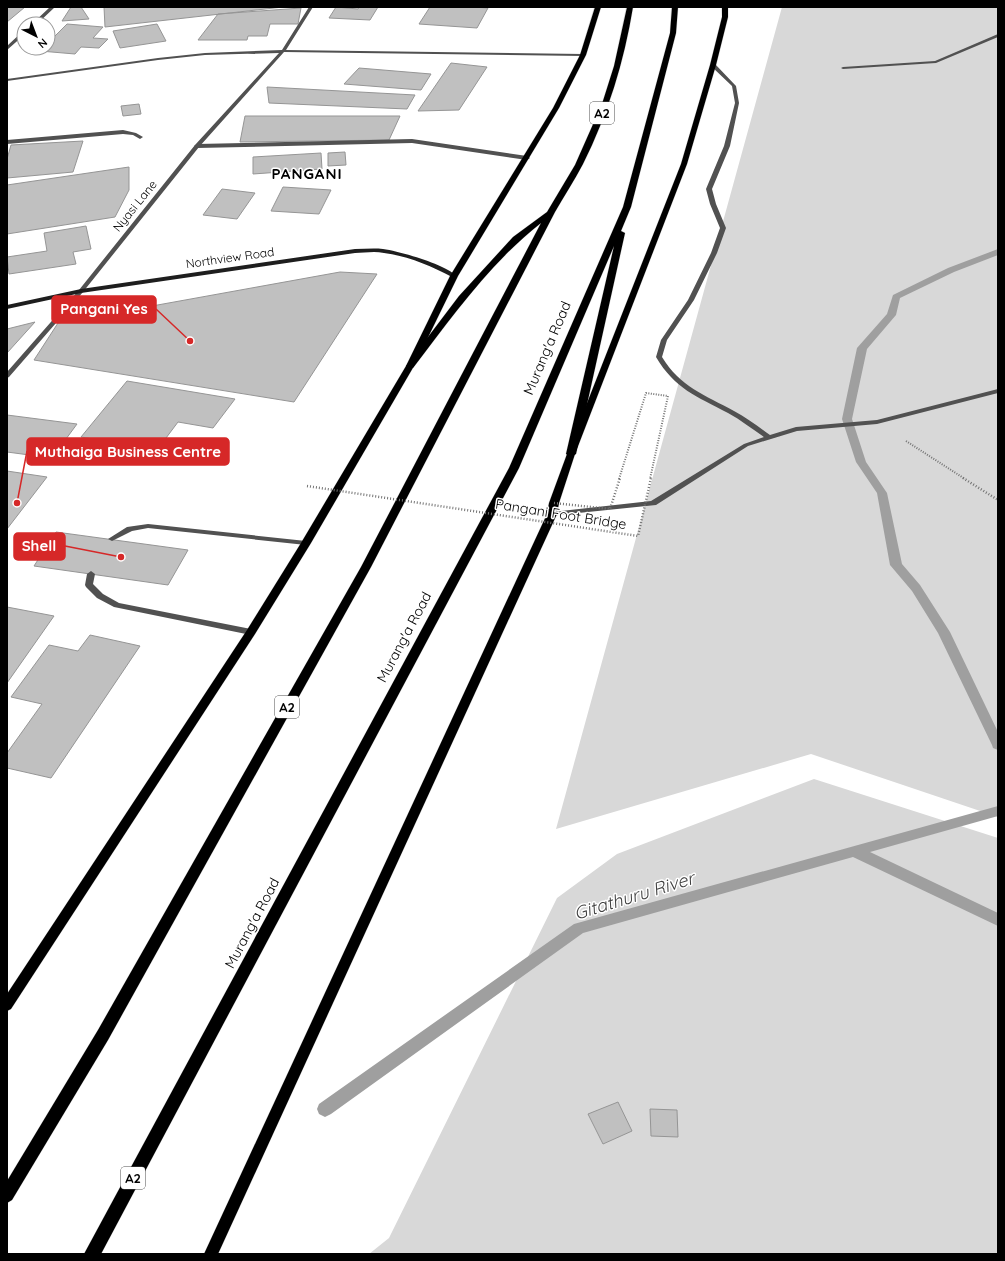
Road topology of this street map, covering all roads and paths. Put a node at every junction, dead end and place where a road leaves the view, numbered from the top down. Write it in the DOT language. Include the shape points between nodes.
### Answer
graph roads {
  1 [pos="53,7"];
  2 [pos="311,7"];
  3 [pos="598,7"];
  4 [pos="630,7"];
  5 [pos="675,7"];
  6 [pos="726,7"];
  7 [pos="43,16"];
  8 [pos="998,35"];
  9 [pos="16,41"];
  10 [pos="7,49"];
  11 [pos="283,50"];
  12 [pos="583,55"];
  13 [pos="713,65"];
  14 [pos="844,68"];
  15 [pos="7,80"];
  16 [pos="140,137"];
  17 [pos="7,142"];
  18 [pos="198,146"];
  19 [pos="527,158"];
  20 [pos="627,207"];
  21 [pos="551,212"];
  22 [pos="454,276"];
  23 [pos="81,291"];
  24 [pos="7,307"];
  25 [pos="410,366"];
  26 [pos="7,376"];
  27 [pos="998,391"];
  28 [pos="877,422"];
  29 [pos="770,438"];
  30 [pos="571,454"];
  31 [pos="307,486"];
  32 [pos="998,500"];
  33 [pos="553,508"];
  34 [pos="112,539"];
  35 [pos="306,543"];
  36 [pos="91,574"];
  37 [pos="251,632"];
  38 [pos="7,1005"];
  39 [pos="7,1195"];
  40 [pos="92,1254"];
  41 [pos="211,1254"];
  1 -- 7 [label="street"];
  2 -- 11 [label="street, Nyasi Lane"];
  3 -- 12 [label="main road"];
  4 -- 21 [label="highway, A2" via="625,42 608,98 582,158"];
  5 -- 20 [label="highway, Murang'a Road / A2" via="673,33"];
  6 -- 13 [label="main road"];
  8 -- 14 [label="street" via="936,62"];
  9 -- 10 [label="street"];
  11 -- 12 [label="street"];
  11 -- 15 [label="street" via="158,59"];
  11 -- 18 [label="street, Nyasi Lane"];
  12 -- 19 [label="main road"];
  13 -- 29 [label="street" via="734,86 738,103 727,146 709,190 723,228 691,300 664,340 659,357 666,370 691,393 732,413"];
  13 -- 30 [label="main road" via="684,164"];
  16 -- 17 [label="street" via="123,132"];
  18 -- 19 [label="street" via="412,141"];
  18 -- 23 [label="street, Nyasi Lane"];
  19 -- 22 [label="main road"];
  20 -- 30 [label="highway"];
  20 -- 40 [label="highway, Murang'a Road / A2" via="514,468"];
  21 -- 25 [label="highway" via="516,239 462,298"];
  21 -- 39 [label="highway, A2" via="366,567 103,1035"];
  22 -- 23 [label="main road, Northview Road" via="436,266 404,256 383,251 356,251"];
  22 -- 25 [label="main road"];
  23 -- 24 [label="main road, Northview Road"];
  23 -- 26 [label="street, Nyasi Lane"];
  25 -- 35 [label="main road"];
  27 -- 28 [label="street"];
  28 -- 29 [label="street" via="796,429"];
  28 -- 32 [label="path"];
  29 -- 33 [label="street" via="746,445 652,503"];
  30 -- 33 [label="main road"];
  31 -- 33 [label="path, Pangani Foot Bridge, bridge" via="638,536 668,396 646,393 610,509"];
  33 -- 41 [label="main road"];
  34 -- 35 [label="street" via="130,529 148,526"];
  35 -- 37 [label="main road"];
  36 -- 37 [label="street" via="88,585 100,596 118,605"];
  37 -- 38 [label="main road"];
}
